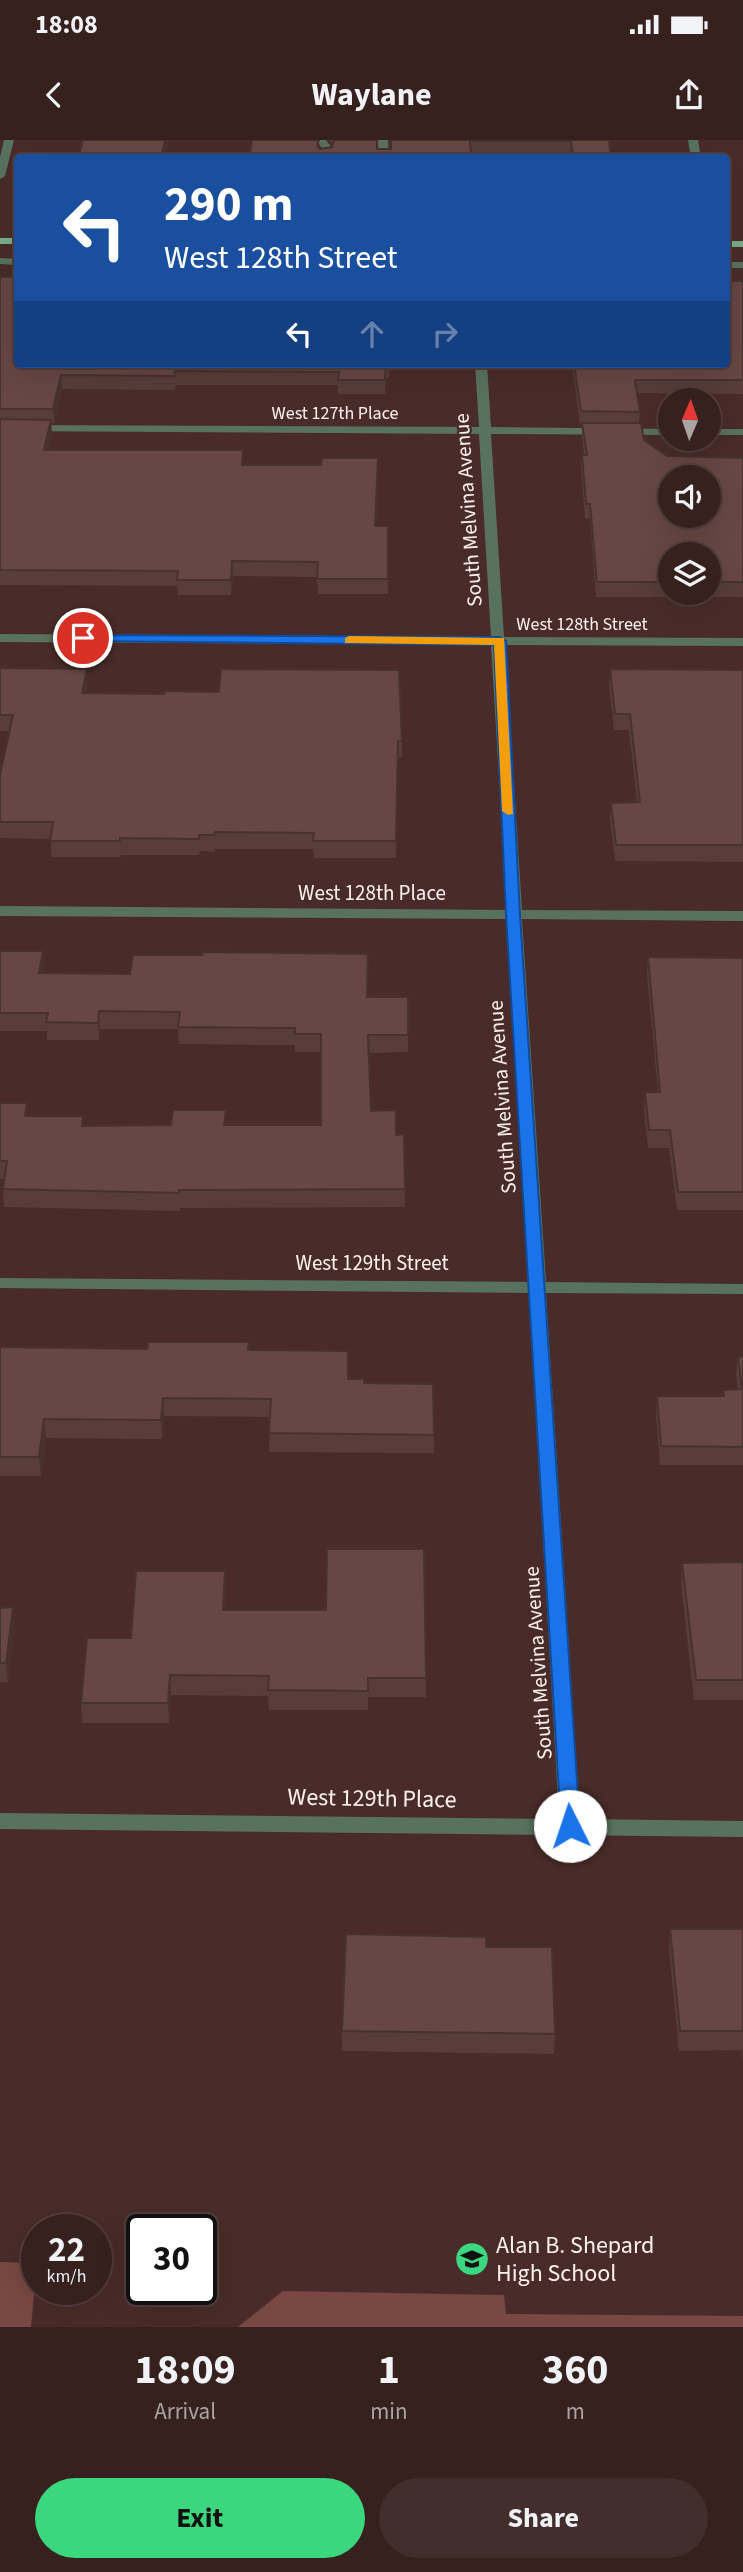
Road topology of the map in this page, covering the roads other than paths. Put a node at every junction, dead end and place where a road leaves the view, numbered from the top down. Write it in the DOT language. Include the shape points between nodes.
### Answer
graph roads {
  1 [pos="9,140"];
  2 [pos="0,176"];
  3 [pos="481,368"];
  4 [pos="0,428"];
  5 [pos="486,432"];
  6 [pos="658,432"];
  7 [pos="721,432"];
  8 [pos="743,432"];
  9 [pos="0,638"];
  10 [pos="500,641"];
  11 [pos="743,642"];
  12 [pos="0,911"];
  13 [pos="513,915"];
  14 [pos="743,916"];
  15 [pos="0,1283"];
  16 [pos="537,1287"];
  17 [pos="743,1289"];
  18 [pos="0,1821"];
  19 [pos="570,1826"];
  20 [pos="743,1829"];
  1 -- 2 [label="street"];
  3 -- 5 [label="street, South Melvina Avenue"];
  4 -- 5 [label="street, West 127th Place"];
  5 -- 6 [label="street, West 127th Place"];
  5 -- 10 [label="street, South Melvina Avenue"];
  7 -- 8 [label="street"];
  9 -- 10 [label="street, West 128th Street"];
  10 -- 11 [label="street, West 128th Street"];
  10 -- 13 [label="street, South Melvina Avenue"];
  12 -- 13 [label="street, West 128th Place"];
  13 -- 14 [label="street, West 128th Place"];
  13 -- 16 [label="street, South Melvina Avenue"];
  15 -- 16 [label="street, West 129th Street"];
  16 -- 17 [label="street, West 129th Street"];
  16 -- 19 [label="street, South Melvina Avenue"];
  18 -- 19 [label="street, West 129th Place"];
  19 -- 20 [label="street, West 129th Place"];
}
